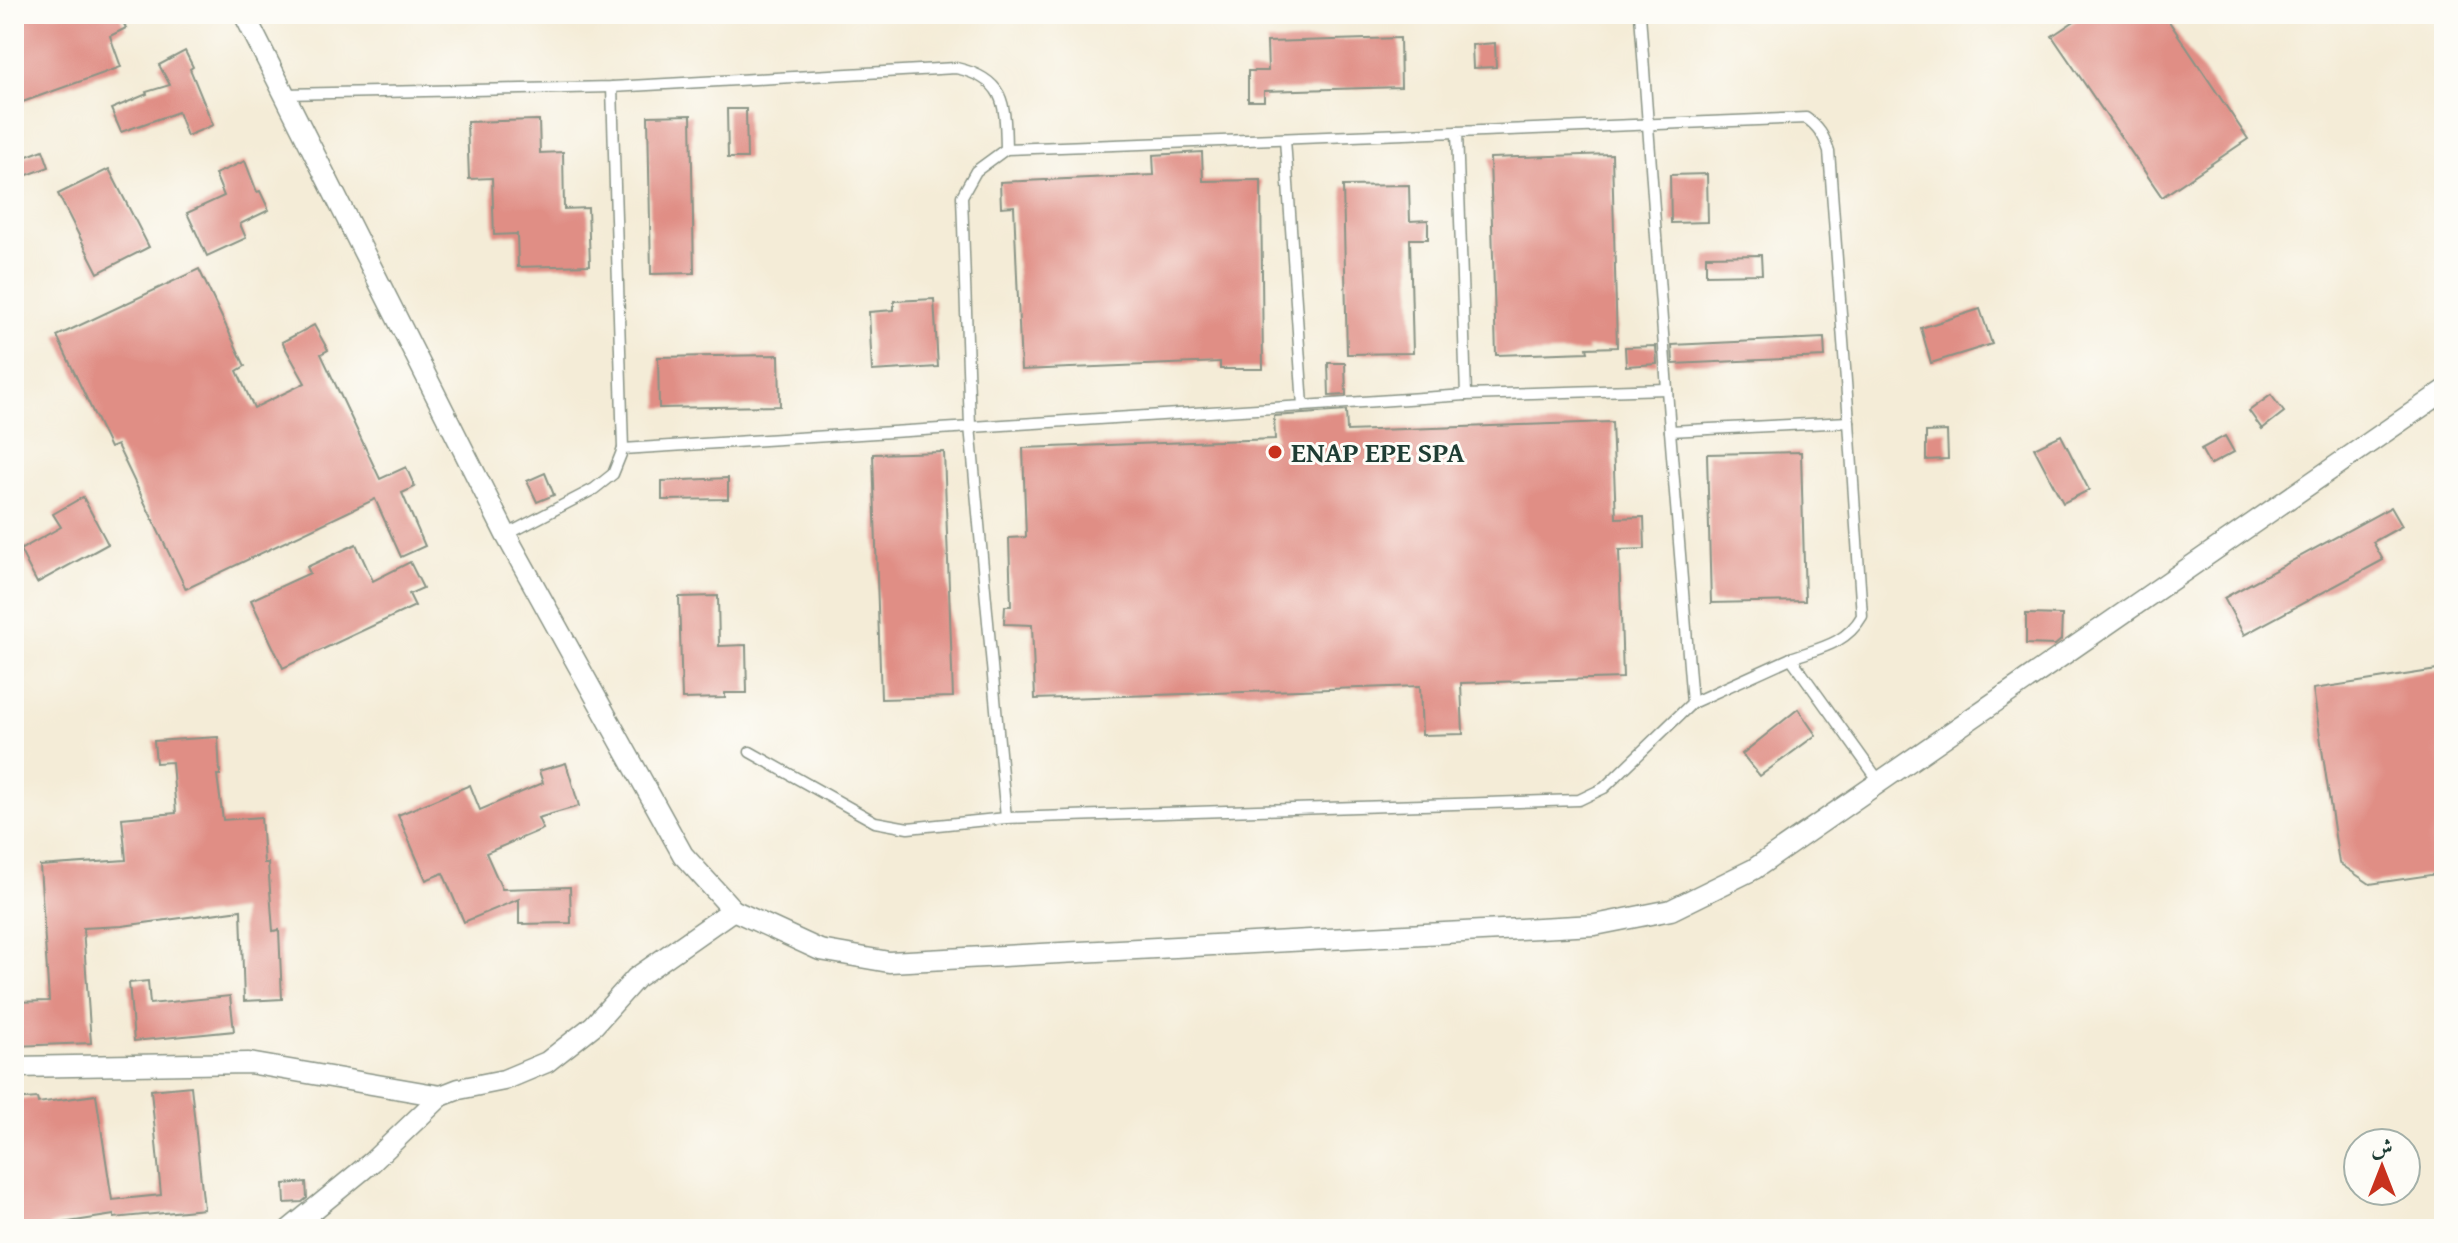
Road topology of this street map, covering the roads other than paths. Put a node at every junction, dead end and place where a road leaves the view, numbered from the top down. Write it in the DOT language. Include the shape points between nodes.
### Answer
graph roads {
  1 [pos="244,14"];
  2 [pos="1640,14"];
  3 [pos="612,87"];
  4 [pos="285,94"];
  5 [pos="1647,123"];
  6 [pos="1457,132"];
  7 [pos="1285,139"];
  8 [pos="1006,149"];
  9 [pos="1667,389"];
  10 [pos="2444,391"];
  11 [pos="1466,395"];
  12 [pos="1303,406"];
  13 [pos="1849,422"];
  14 [pos="970,426"];
  15 [pos="1670,431"];
  16 [pos="623,449"];
  17 [pos="506,535"];
  18 [pos="1791,658"];
  19 [pos="1692,703"];
  20 [pos="750,752"];
  21 [pos="1879,781"];
  22 [pos="1006,818"];
  23 [pos="733,910"];
  24 [pos="14,1067"];
  25 [pos="441,1096"];
  26 [pos="290,1229"];
  1 -- 4 [label="street"];
  2 -- 5 [label="lane"];
  3 -- 4 [label="lane"];
  3 -- 8 [label="lane" via="956,68 993,84 1005,105"];
  3 -- 16 [label="lane"];
  4 -- 17 [label="street"];
  5 -- 6 [label="lane"];
  5 -- 9 [label="lane"];
  5 -- 13 [label="lane" via="1806,118 1824,136"];
  6 -- 7 [label="lane"];
  6 -- 11 [label="lane"];
  7 -- 8 [label="lane"];
  7 -- 12 [label="lane"];
  8 -- 14 [label="lane" via="976,171 962,196"];
  9 -- 11 [label="lane"];
  9 -- 15 [label="lane"];
  10 -- 21 [label="street"];
  11 -- 12 [label="lane"];
  12 -- 14 [label="lane"];
  13 -- 15 [label="lane"];
  13 -- 18 [label="lane" via="1862,616 1844,637"];
  14 -- 16 [label="lane"];
  14 -- 22 [label="lane"];
  15 -- 19 [label="lane"];
  16 -- 17 [label="lane" via="613,474 594,489"];
  17 -- 23 [label="street" via="683,855"];
  18 -- 19 [label="lane"];
  18 -- 21 [label="lane"];
  19 -- 22 [label="lane" via="1604,788 1579,800"];
  20 -- 22 [label="lane" via="875,822 908,828"];
  21 -- 23 [label="street" via="1754,869 1671,910 1595,925 889,962 820,950"];
  23 -- 25 [label="street" via="636,978 594,1025 547,1062 504,1080"];
  24 -- 25 [label="street" via="249,1063"];
  25 -- 26 [label="street"];
}
